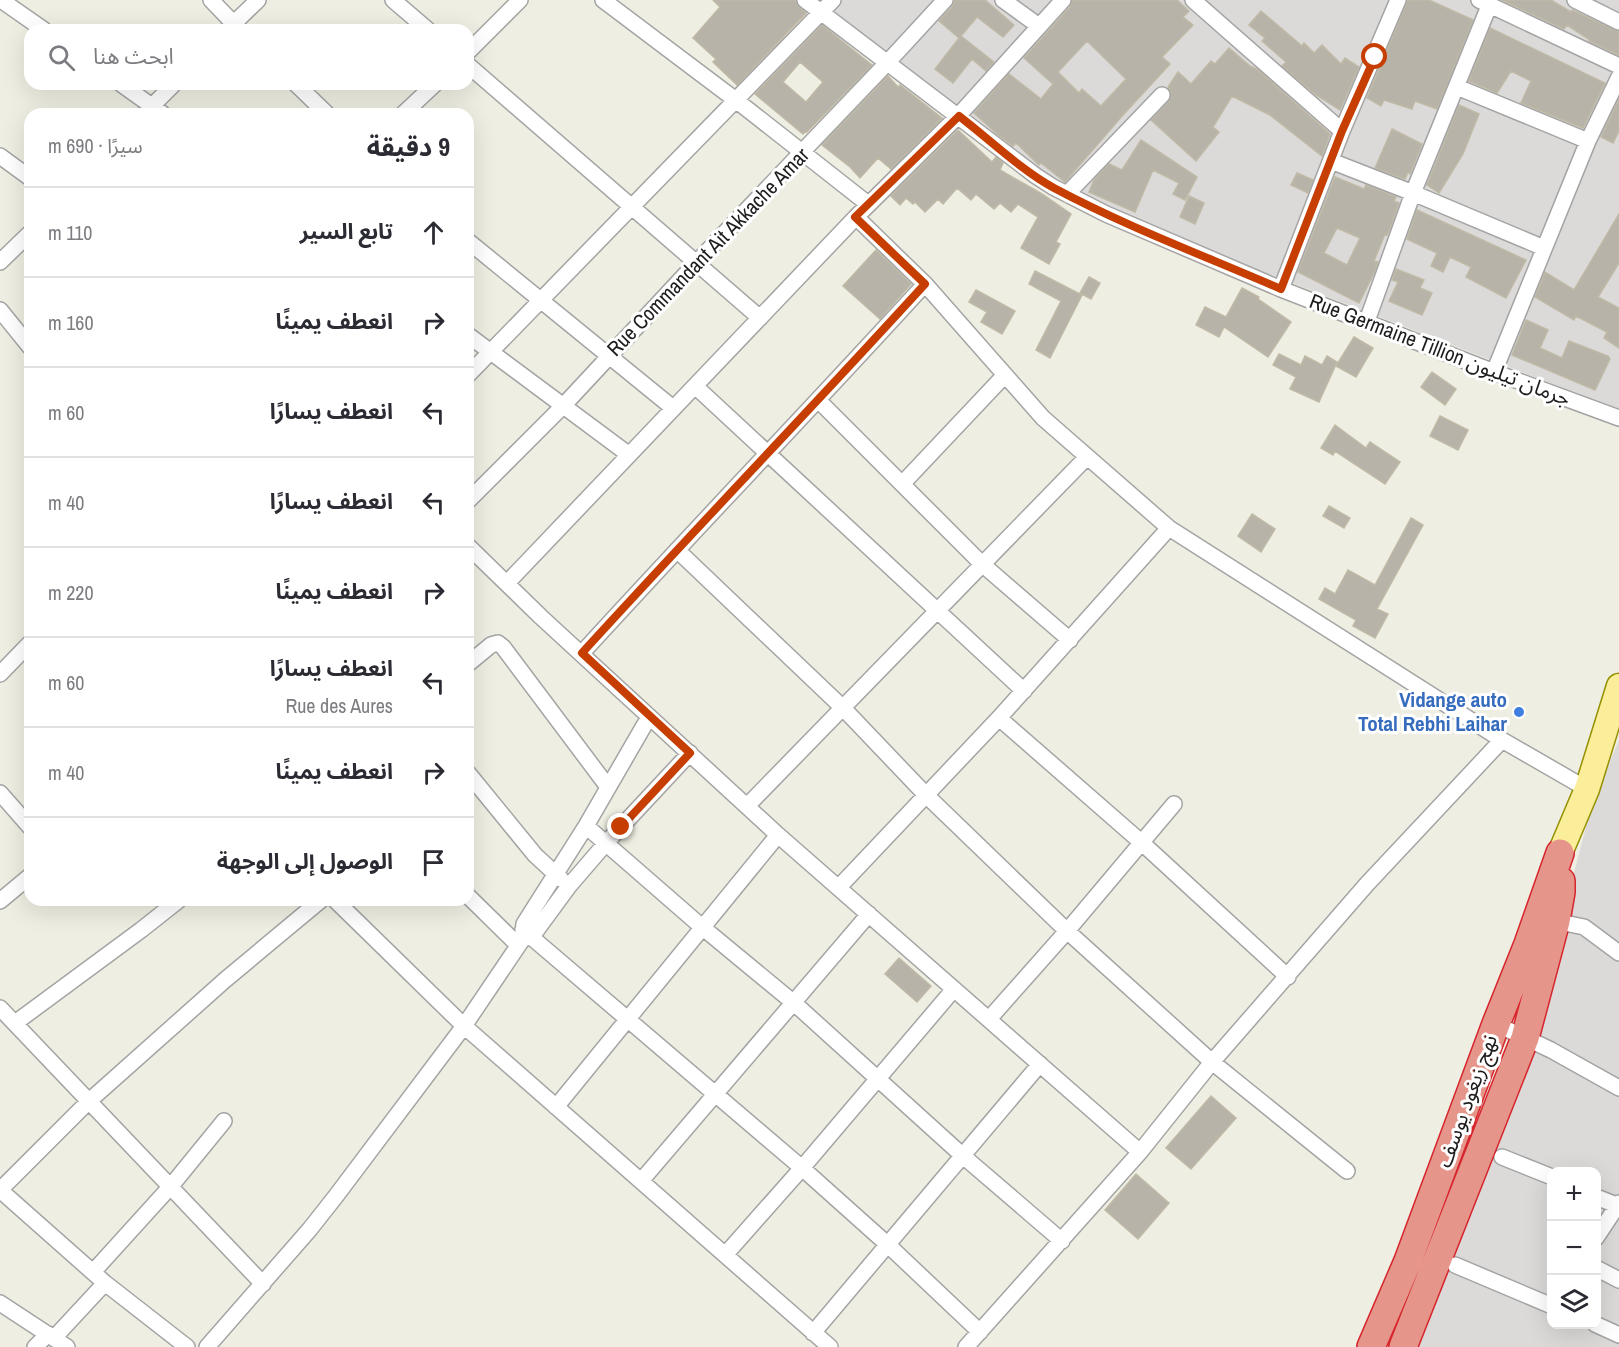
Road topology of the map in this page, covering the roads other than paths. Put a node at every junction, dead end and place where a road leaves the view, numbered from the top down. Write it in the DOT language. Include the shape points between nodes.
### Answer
graph roads {
  1 [pos="1,0"];
  2 [pos="211,0"];
  3 [pos="258,0"];
  4 [pos="393,0"];
  5 [pos="520,0"];
  6 [pos="603,0"];
  7 [pos="805,0"];
  8 [pos="833,0"];
  9 [pos="945,0"];
  10 [pos="1003,0"];
  11 [pos="1063,0"];
  12 [pos="1193,0"];
  13 [pos="1398,0"];
  14 [pos="1575,0"];
  15 [pos="1484,3"];
  16 [pos="821,12"];
  17 [pos="1619,22"];
  18 [pos="35,24"];
  19 [pos="231,24"];
  20 [pos="237,24"];
  21 [pos="421,24"];
  22 [pos="1039,26"];
  23 [pos="474,46"];
  24 [pos="887,63"];
  25 [pos="1619,66"];
  26 [pos="474,69"];
  27 [pos="1619,77"];
  28 [pos="1456,87"];
  29 [pos="128,90"];
  30 [pos="169,90"];
  31 [pos="302,90"];
  32 [pos="429,90"];
  33 [pos="1162,95"];
  34 [pos="736,101"];
  35 [pos="149,108"];
  36 [pos="155,108"];
  37 [pos="321,108"];
  38 [pos="409,108"];
  39 [pos="959,116"];
  40 [pos="1342,131"];
  41 [pos="1588,141"];
  42 [pos="802,152"];
  43 [pos="0,156"];
  44 [pos="1331,161"];
  45 [pos="24,174"];
  46 [pos="1413,193"];
  47 [pos="1067,194"];
  48 [pos="868,204"];
  49 [pos="631,205"];
  50 [pos="855,217"];
  51 [pos="24,239"];
  52 [pos="474,246"];
  53 [pos="1544,248"];
  54 [pos="0,262"];
  55 [pos="697,262"];
  56 [pos="925,284"];
  57 [pos="1281,289"];
  58 [pos="540,300"];
  59 [pos="0,310"];
  60 [pos="760,318"];
  61 [pos="1367,321"];
  62 [pos="474,339"];
  63 [pos="24,340"];
  64 [pos="491,352"];
  65 [pos="608,356"];
  66 [pos="474,369"];
  67 [pos="1494,372"];
  68 [pos="1004,376"];
  69 [pos="695,386"];
  70 [pos="819,401"];
  71 [pos="563,406"];
  72 [pos="673,408"];
  73 [pos="1619,418"];
  74 [pos="769,453"];
  75 [pos="628,454"];
  76 [pos="1086,458"];
  77 [pos="902,484"];
  78 [pos="474,495"];
  79 [pos="1169,528"];
  80 [pos="677,550"];
  81 [pos="474,552"];
  82 [pos="982,564"];
  83 [pos="507,583"];
  84 [pos="937,611"];
  85 [pos="1070,640"];
  86 [pos="24,649"];
  87 [pos="582,653"];
  88 [pos="474,659"];
  89 [pos="0,674"];
  90 [pos="1619,687"];
  91 [pos="1024,691"];
  92 [pos="843,708"];
  93 [pos="649,717"];
  94 [pos="999,718"];
  95 [pos="1502,740"];
  96 [pos="690,753"];
  97 [pos="474,780"];
  98 [pos="608,787"];
  99 [pos="1587,789"];
  100 [pos="0,793"];
  101 [pos="926,795"];
  102 [pos="1174,804"];
  103 [pos="747,806"];
  104 [pos="24,820"];
  105 [pos="586,826"];
  106 [pos="778,835"];
  107 [pos="1141,842"];
  108 [pos="606,843"];
  109 [pos="1560,853"];
  110 [pos="555,873"];
  111 [pos="24,881"];
  112 [pos="569,886"];
  113 [pos="839,887"];
  114 [pos="0,901"];
  115 [pos="474,901"];
  116 [pos="171,906"];
  117 [pos="314,906"];
  118 [pos="340,906"];
  119 [pos="869,914"];
  120 [pos="1546,919"];
  121 [pos="702,927"];
  122 [pos="1067,931"];
  123 [pos="523,938"];
  124 [pos="1619,953"];
  125 [pos="1288,977"];
  126 [pos="954,989"];
  127 [pos="794,1003"];
  128 [pos="0,1008"];
  129 [pos="989,1019"];
  130 [pos="628,1020"];
  131 [pos="15,1023"];
  132 [pos="1496,1024"];
  133 [pos="464,1026"];
  134 [pos="1525,1038"];
  135 [pos="1212,1062"];
  136 [pos="1040,1064"];
  137 [pos="878,1077"];
  138 [pos="1618,1084"];
  139 [pos="717,1094"];
  140 [pos="88,1102"];
  141 [pos="556,1107"];
  142 [pos="224,1121"];
  143 [pos="1140,1152"];
  144 [pos="963,1156"];
  145 [pos="1502,1156"];
  146 [pos="802,1168"];
  147 [pos="1347,1171"];
  148 [pos="1547,1175"];
  149 [pos="641,1181"];
  150 [pos="171,1186"];
  151 [pos="0,1190"];
  152 [pos="1601,1199"];
  153 [pos="1618,1205"];
  154 [pos="1601,1230"];
  155 [pos="1062,1241"];
  156 [pos="887,1245"];
  157 [pos="724,1255"];
  158 [pos="1455,1266"];
  159 [pos="1601,1271"];
  160 [pos="93,1272"];
  161 [pos="1619,1280"];
  162 [pos="105,1282"];
  163 [pos="263,1284"];
  164 [pos="0,1303"];
  165 [pos="1547,1304"];
  166 [pos="1601,1327"];
  167 [pos="980,1332"];
  168 [pos="813,1333"];
  169 [pos="1619,1335"];
  170 [pos="51,1336"];
  171 [pos="35,1347"];
  172 [pos="67,1347"];
  173 [pos="187,1347"];
  174 [pos="207,1347"];
  175 [pos="830,1347"];
  176 [pos="966,1347"];
  177 [pos="1371,1347"];
  178 [pos="1403,1347"];
  1 -- 18 [label="street"];
  2 -- 19 [label="street"];
  3 -- 20 [label="street"];
  4 -- 21 [label="street"];
  5 -- 23 [label="street"];
  6 -- 34 [label="street"];
  7 -- 16 [label="street, Rue Germaine Tillion جرمان تيليون"];
  8 -- 16 [label="street"];
  9 -- 24 [label="street, Rue Commandant Ait Akkache Amar"];
  10 -- 22 [label="street"];
  11 -- 22 [label="street"];
  12 -- 40 [label="street"];
  13 -- 40 [label="street"];
  14 -- 17 [label="street"];
  15 -- 25 [label="street"];
  15 -- 28 [label="street"];
  16 -- 24 [label="street, Rue Germaine Tillion جرمان تيليون"];
  16 -- 34 [label="street"];
  22 -- 39 [label="street"];
  24 -- 39 [label="street, Rue Germaine Tillion جرمان تيليون"];
  24 -- 42 [label="street, Rue Commandant Ait Akkache Amar"];
  26 -- 49 [label="street"];
  27 -- 41 [label="street"];
  28 -- 41 [label="street"];
  28 -- 46 [label="street"];
  29 -- 35 [label="street"];
  30 -- 36 [label="street"];
  31 -- 37 [label="street"];
  32 -- 38 [label="street"];
  33 -- 47 [label="street"];
  34 -- 42 [label="street"];
  34 -- 49 [label="street"];
  39 -- 47 [label="street, Rue Germaine Tillion جرمان تيليون" via="1036,176"];
  39 -- 48 [label="street"];
  40 -- 44 [label="street"];
  41 -- 53 [label="street"];
  42 -- 48 [label="street"];
  42 -- 55 [label="street, Rue Commandant Ait Akkache Amar"];
  43 -- 45 [label="street"];
  44 -- 46 [label="street"];
  44 -- 57 [label="street"];
  46 -- 53 [label="street"];
  46 -- 61 [label="street"];
  47 -- 57 [label="street, Rue Germaine Tillion جرمان تيليون"];
  48 -- 50 [label="street"];
  49 -- 55 [label="street"];
  49 -- 58 [label="street"];
  50 -- 56 [label="street"];
  50 -- 60 [label="street"];
  51 -- 54 [label="street"];
  52 -- 58 [label="street"];
  53 -- 67 [label="street"];
  55 -- 60 [label="street"];
  55 -- 65 [label="street, Rue Commandant Ait Akkache Amar"];
  56 -- 68 [label="street"];
  56 -- 70 [label="street"];
  57 -- 61 [label="street, Rue Germaine Tillion جرمان تيليون"];
  58 -- 64 [label="street"];
  58 -- 65 [label="street"];
  59 -- 63 [label="street"];
  60 -- 69 [label="street"];
  61 -- 67 [label="street, Rue Germaine Tillion جرمان تيليون"];
  62 -- 64 [label="street"];
  64 -- 66 [label="street"];
  64 -- 71 [label="street"];
  65 -- 71 [label="street, Rue Commandant Ait Akkache Amar"];
  65 -- 72 [label="street"];
  67 -- 73 [label="street, Rue Germaine Tillion جرمان تيليون"];
  68 -- 76 [label="street"];
  68 -- 77 [label="street"];
  69 -- 72 [label="street"];
  69 -- 74 [label="street"];
  70 -- 74 [label="street"];
  70 -- 77 [label="street"];
  71 -- 75 [label="street"];
  71 -- 78 [label="street, Rue Commandant Ait Akkache Amar"];
  72 -- 75 [label="street"];
  74 -- 80 [label="street"];
  74 -- 84 [label="street"];
  75 -- 83 [label="street"];
  76 -- 79 [label="street"];
  76 -- 82 [label="street"];
  77 -- 82 [label="street"];
  79 -- 85 [label="street"];
  79 -- 95 [label="street"];
  80 -- 87 [label="street"];
  80 -- 92 [label="street"];
  81 -- 83 [label="street"];
  82 -- 84 [label="street"];
  82 -- 85 [label="street"];
  83 -- 87 [label="street"];
  84 -- 91 [label="street"];
  84 -- 92 [label="street"];
  85 -- 91 [label="street"];
  86 -- 89 [label="street"];
  87 -- 93 [label="street"];
  88 -- 98 [label="street" via="491,645 498,643 503,647"];
  90 -- 99 [label="main road, نهج زيغود يوسف"];
  91 -- 94 [label="street"];
  92 -- 101 [label="street"];
  92 -- 103 [label="street"];
  93 -- 96 [label="street"];
  93 -- 98 [label="street"];
  94 -- 101 [label="street"];
  94 -- 107 [label="street"];
  95 -- 99 [label="street"];
  95 -- 125 [label="street" via="1367,884"];
  96 -- 103 [label="street"];
  96 -- 108 [label="street"];
  97 -- 110 [label="street" via="535,855"];
  98 -- 105 [label="street"];
  99 -- 109 [label="main road, نهج زيغود يوسف"];
  100 -- 104 [label="street"];
  101 -- 113 [label="street"];
  101 -- 122 [label="street"];
  102 -- 107 [label="street"];
  103 -- 106 [label="street"];
  105 -- 108 [label="street"];
  105 -- 110 [label="street"];
  106 -- 113 [label="street"];
  106 -- 121 [label="street"];
  107 -- 122 [label="street"];
  107 -- 125 [label="street"];
  108 -- 112 [label="street"];
  108 -- 121 [label="street"];
  109 -- 120 [label="highway, نهج زيغود يوسف" via="1561,892"];
  110 -- 112 [label="street"];
  110 -- 123 [label="street" via="529,916"];
  111 -- 114 [label="street"];
  112 -- 123 [label="street" via="542,924"];
  113 -- 119 [label="street"];
  115 -- 123 [label="street"];
  116 -- 131 [label="street"];
  117 -- 140 [label="street"];
  118 -- 133 [label="street"];
  119 -- 126 [label="street"];
  119 -- 127 [label="street"];
  120 -- 124 [label="street" via="1584,927"];
  120 -- 132 [label="highway, نهج زيغود يوسف"];
  120 -- 134 [label="highway, نهج زيغود يوسف"];
  121 -- 127 [label="street"];
  121 -- 130 [label="street"];
  122 -- 129 [label="street"];
  122 -- 135 [label="street"];
  123 -- 130 [label="street"];
  123 -- 133 [label="street"];
  125 -- 135 [label="street"];
  126 -- 129 [label="street"];
  126 -- 137 [label="street"];
  127 -- 137 [label="street"];
  127 -- 139 [label="street"];
  128 -- 131 [label="street"];
  129 -- 136 [label="street"];
  130 -- 139 [label="street"];
  130 -- 141 [label="street"];
  131 -- 140 [label="street"];
  132 -- 134 [label="street"];
  132 -- 177 [label="highway, نهج زيغود يوسف" via="1408,1261"];
  133 -- 141 [label="street"];
  133 -- 163 [label="street" via="336,1196"];
  134 -- 138 [label="street"];
  134 -- 178 [label="highway, نهج زيغود يوسف"];
  135 -- 143 [label="street"];
  135 -- 147 [label="street"];
  136 -- 143 [label="street"];
  136 -- 144 [label="street"];
  137 -- 144 [label="street"];
  137 -- 146 [label="street"];
  139 -- 146 [label="street"];
  139 -- 149 [label="street"];
  140 -- 150 [label="street"];
  140 -- 151 [label="street"];
  141 -- 149 [label="street"];
  142 -- 150 [label="street"];
  143 -- 155 [label="street"];
  144 -- 155 [label="street"];
  144 -- 156 [label="street"];
  145 -- 148 [label="street"];
  146 -- 156 [label="street"];
  146 -- 157 [label="street"];
  149 -- 157 [label="street"];
  150 -- 160 [label="street"];
  150 -- 163 [label="street"];
  151 -- 160 [label="street"];
  152 -- 153 [label="street"];
  153 -- 154 [label="street"];
  155 -- 167 [label="street"];
  156 -- 167 [label="street"];
  156 -- 168 [label="street"];
  157 -- 168 [label="street"];
  158 -- 165 [label="street"];
  159 -- 161 [label="street"];
  160 -- 162 [label="street"];
  162 -- 170 [label="street"];
  162 -- 173 [label="street"];
  163 -- 174 [label="street"];
  164 -- 170 [label="street"];
  166 -- 169 [label="street"];
  167 -- 176 [label="street"];
  168 -- 175 [label="street"];
  170 -- 171 [label="street"];
  170 -- 172 [label="street"];
}
